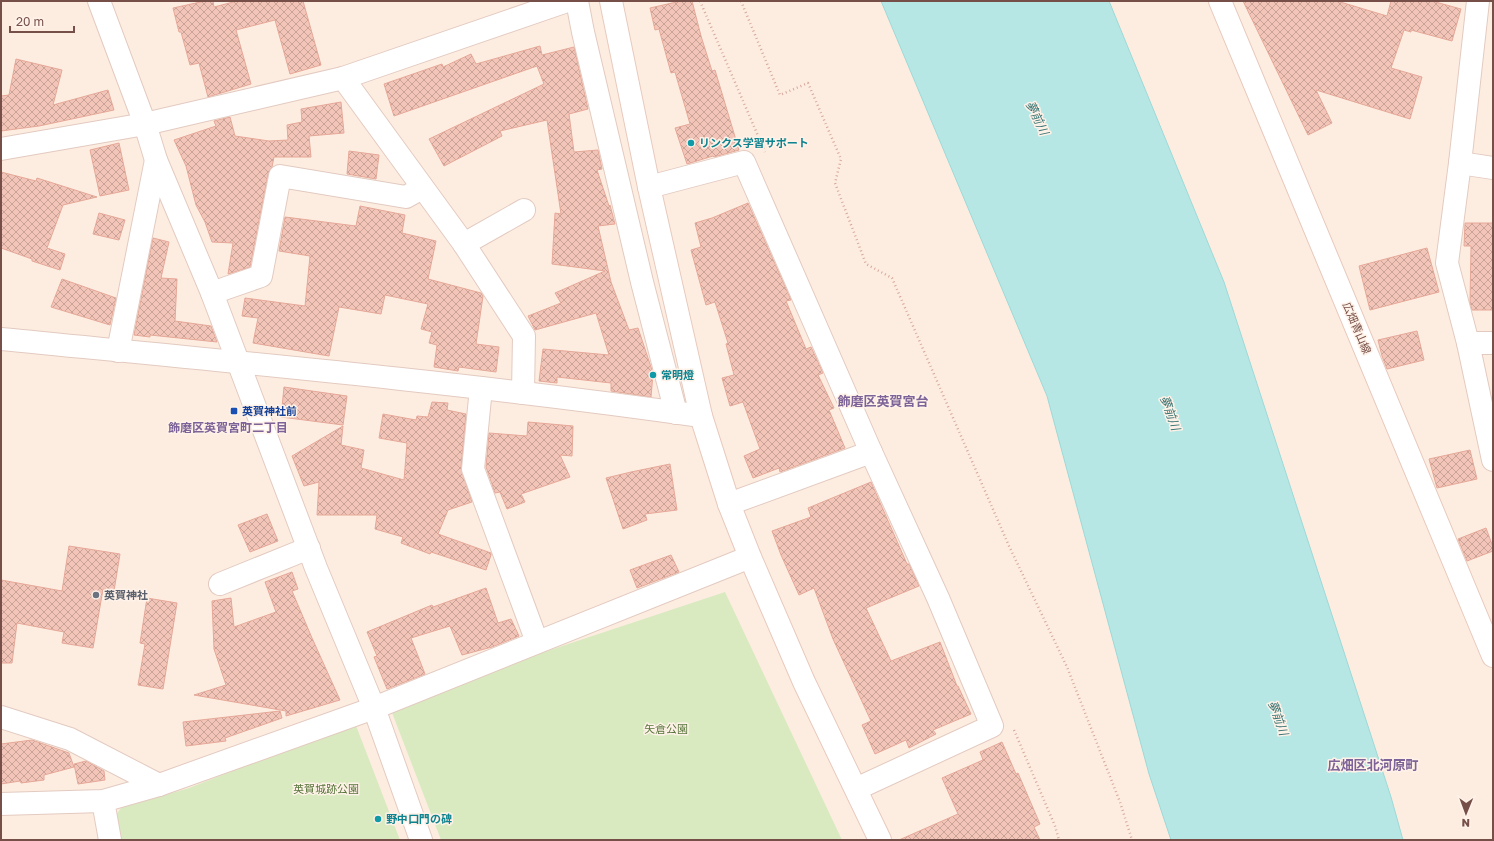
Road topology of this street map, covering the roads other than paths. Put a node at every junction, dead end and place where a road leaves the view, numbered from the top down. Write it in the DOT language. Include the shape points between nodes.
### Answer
graph roads {
  1 [pos="99,1"];
  2 [pos="567,1"];
  3 [pos="577,1"];
  4 [pos="611,1"];
  5 [pos="1220,1"];
  6 [pos="1478,1"];
  7 [pos="343,78"];
  8 [pos="145,124"];
  9 [pos="1,149"];
  10 [pos="156,160"];
  11 [pos="1460,163"];
  12 [pos="1493,168"];
  13 [pos="649,187"];
  14 [pos="422,188"];
  15 [pos="524,210"];
  16 [pos="464,244"];
  17 [pos="212,293"];
  18 [pos="1,339"];
  19 [pos="1468,343"];
  20 [pos="1493,343"];
  21 [pos="118,351"];
  22 [pos="238,362"];
  23 [pos="481,388"];
  24 [pos="523,393"];
  25 [pos="676,413"];
  26 [pos="701,416"];
  27 [pos="871,452"];
  28 [pos="1493,460"];
  29 [pos="729,504"];
  30 [pos="309,548"];
  31 [pos="750,557"];
  32 [pos="220,584"];
  33 [pos="537,642"];
  34 [pos="1493,656"];
  35 [pos="374,708"];
  36 [pos="1,718"];
  37 [pos="159,785"];
  38 [pos="856,789"];
  39 [pos="103,801"];
  40 [pos="1,804"];
  41 [pos="110,840"];
  42 [pos="421,840"];
  43 [pos="880,840"];
  1 -- 8 [label="street"];
  2 -- 7 [label="street"];
  3 -- 25 [label="street" via="642,282"];
  4 -- 13 [label="street"];
  5 -- 34 [label="street, 広畑青山線"];
  6 -- 11 [label="street"];
  7 -- 8 [label="street"];
  7 -- 14 [label="street"];
  8 -- 9 [label="street"];
  8 -- 10 [label="street"];
  10 -- 17 [label="street"];
  10 -- 21 [label="street"];
  11 -- 12 [label="street"];
  11 -- 19 [label="street" via="1446,263"];
  13 -- 26 [label="street"];
  13 -- 27 [label="street" via="744,162"];
  14 -- 16 [label="street"];
  14 -- 17 [label="street" via="406,197 280,176 261,276"];
  15 -- 16 [label="street"];
  16 -- 24 [label="street" via="524,336"];
  17 -- 22 [label="street"];
  18 -- 21 [label="street"];
  19 -- 20 [label="street"];
  19 -- 28 [label="street"];
  21 -- 22 [label="street"];
  22 -- 23 [label="street"];
  22 -- 30 [label="street"];
  23 -- 24 [label="street"];
  23 -- 33 [label="street" via="473,469"];
  24 -- 25 [label="street"];
  25 -- 26 [label="street"];
  26 -- 29 [label="street"];
  27 -- 29 [label="street"];
  27 -- 38 [label="street" via="938,598 992,726"];
  29 -- 31 [label="street"];
  30 -- 32 [label="street"];
  30 -- 35 [label="street"];
  31 -- 33 [label="street"];
  31 -- 38 [label="street" via="804,682"];
  33 -- 35 [label="street"];
  35 -- 37 [label="street"];
  35 -- 42 [label="street"];
  36 -- 37 [label="street" via="70,739"];
  37 -- 39 [label="street"];
  38 -- 43 [label="street"];
  39 -- 40 [label="street"];
  39 -- 41 [label="street"];
}
